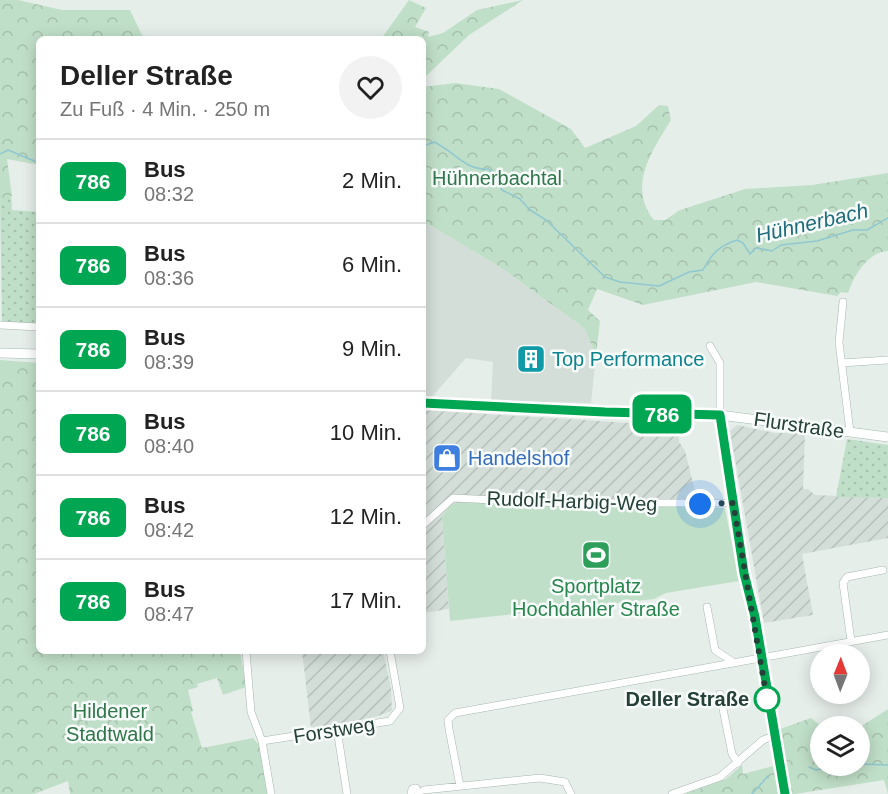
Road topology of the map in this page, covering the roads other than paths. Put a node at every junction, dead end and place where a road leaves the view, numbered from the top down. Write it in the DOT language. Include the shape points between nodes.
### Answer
graph roads {
  1 [pos="843,302"];
  2 [pos="0,325"];
  3 [pos="36,327"];
  4 [pos="710,346"];
  5 [pos="0,353"];
  6 [pos="36,354"];
  7 [pos="888,360"];
  8 [pos="841,363"];
  9 [pos="426,403"];
  10 [pos="720,415"];
  11 [pos="850,432"];
  12 [pos="888,437"];
  13 [pos="733,503"];
  14 [pos="426,522"];
  15 [pos="884,570"];
  16 [pos="707,607"];
  17 [pos="888,634"];
  18 [pos="851,642"];
  19 [pos="246,654"];
  20 [pos="391,654"];
  21 [pos="762,657"];
  22 [pos="734,662"];
  23 [pos="720,694"];
  24 [pos="337,729"];
  25 [pos="774,736"];
  26 [pos="262,741"];
  27 [pos="738,763"];
  28 [pos="459,786"];
  29 [pos="422,792"];
  30 [pos="411,793"];
  31 [pos="271,794"];
  32 [pos="347,794"];
  33 [pos="401,794"];
  34 [pos="571,794"];
  35 [pos="672,794"];
  36 [pos="785,794"];
  1 -- 8 [label="street"];
  2 -- 3 [label="street"];
  4 -- 10 [label="street" via="720,363"];
  5 -- 6 [label="main road"];
  7 -- 8 [label="street"];
  8 -- 11 [label="street"];
  9 -- 10 [label="main road, Flurstraße"];
  10 -- 11 [label="main road, Flurstraße"];
  10 -- 13 [label="main road"];
  11 -- 12 [label="main road, Flurstraße"];
  13 -- 14 [label="street, Rudolf-Harbig-Weg" via="561,503 453,498"];
  13 -- 21 [label="main road"];
  15 -- 18 [label="street" via="847,577 843,583"];
  16 -- 22 [label="street" via="716,650"];
  17 -- 18 [label="street"];
  18 -- 21 [label="street"];
  19 -- 26 [label="street" via="251,712"];
  20 -- 24 [label="street, Forstweg" via="400,708 390,722"];
  21 -- 22 [label="street"];
  21 -- 25 [label="main road"];
  22 -- 28 [label="street" via="454,713 448,720"];
  23 -- 27 [label="street" via="732,754"];
  24 -- 26 [label="street, Forstweg"];
  24 -- 32 [label="street"];
  25 -- 27 [label="street" via="763,740"];
  25 -- 36 [label="main road"];
  26 -- 31 [label="street"];
  27 -- 35 [label="street" via="720,777"];
  28 -- 29 [label="street"];
  28 -- 34 [label="street" via="540,778 565,782"];
  29 -- 30 [label="street" via="417,788"];
  30 -- 33 [label="street"];
}
